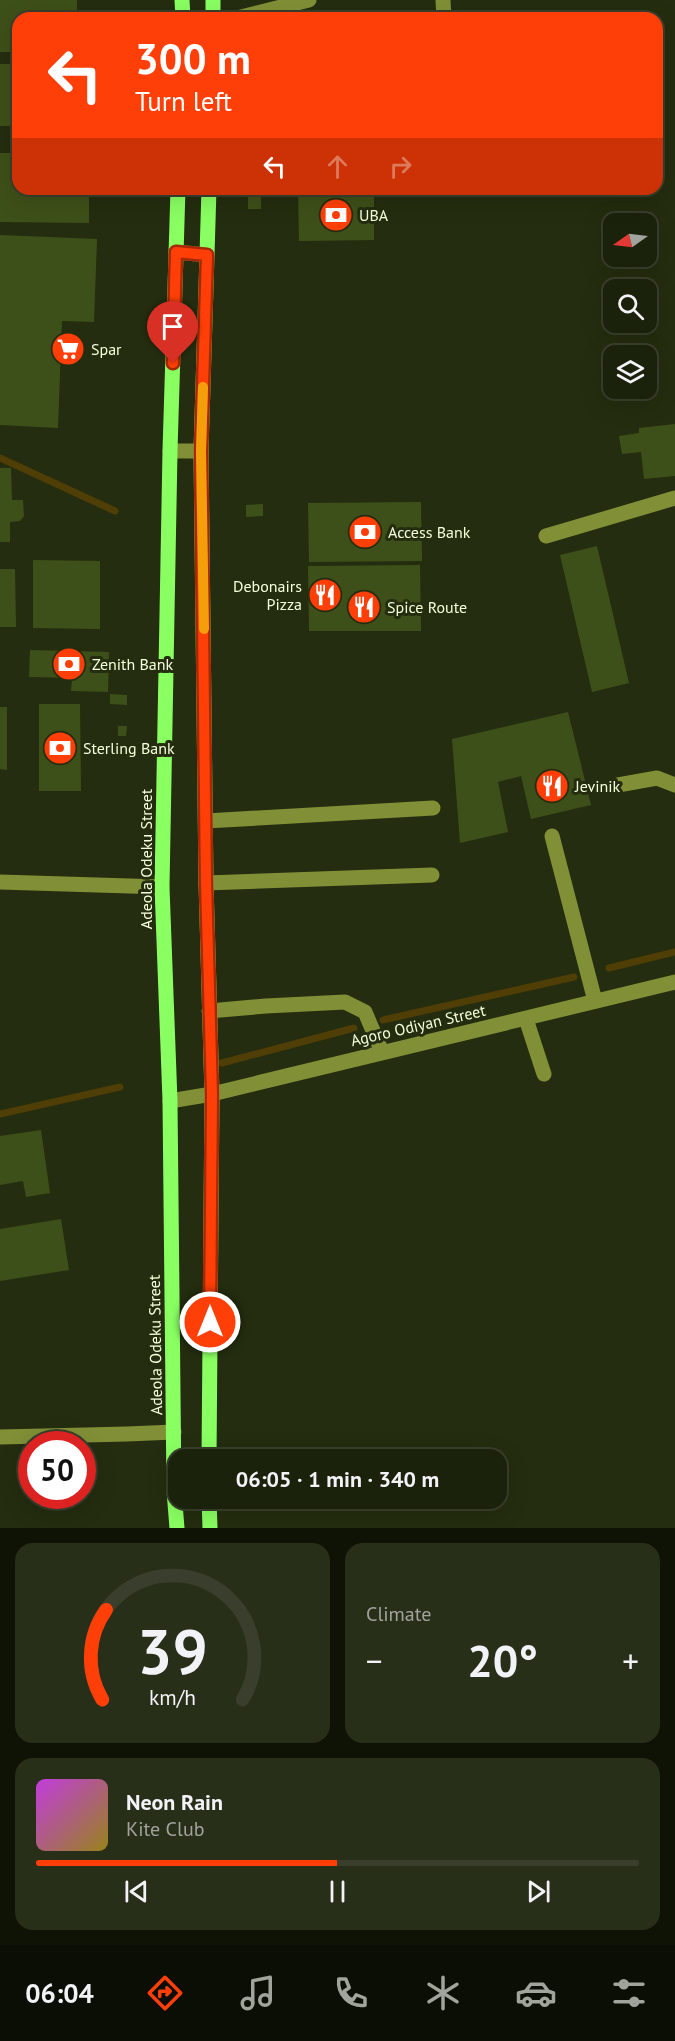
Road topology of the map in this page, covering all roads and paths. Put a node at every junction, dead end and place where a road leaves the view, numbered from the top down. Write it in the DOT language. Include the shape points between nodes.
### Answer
graph roads {
  1 [pos="309,0"];
  2 [pos="261,12"];
  3 [pos="178,195"];
  4 [pos="209,195"];
  5 [pos="176,252"];
  6 [pos="207,255"];
  7 [pos="170,451"];
  8 [pos="201,451"];
  9 [pos="675,498"];
  10 [pos="546,536"];
  11 [pos="618,785"];
  12 [pos="675,785"];
  13 [pos="433,808"];
  14 [pos="206,821"];
  15 [pos="552,836"];
  16 [pos="432,875"];
  17 [pos="0,882"];
  18 [pos="206,883"];
  19 [pos="162,887"];
  20 [pos="675,982"];
  21 [pos="595,1001"];
  22 [pos="209,1011"];
  23 [pos="526,1018"];
  24 [pos="382,1052"];
  25 [pos="544,1074"];
  26 [pos="212,1094"];
  27 [pos="170,1101"];
  28 [pos="174,1431"];
  29 [pos="0,1437"];
  30 [pos="209,1449"];
  31 [pos="209,1509"];
  32 [pos="177,1528"];
  33 [pos="210,1528"];
  1 -- 2 [label="street"];
  3 -- 5 [label="main road, Adeola Odeku Street"];
  4 -- 6 [label="main road"];
  5 -- 6 [label="street"];
  5 -- 7 [label="main road, Adeola Odeku Street"];
  6 -- 8 [label="main road"];
  7 -- 8 [label="street"];
  7 -- 19 [label="main road, Adeola Odeku Street"];
  8 -- 14 [label="main road"];
  9 -- 10 [label="street"];
  11 -- 12 [label="street" via="657,778"];
  13 -- 14 [label="street"];
  14 -- 18 [label="main road"];
  15 -- 21 [label="street"];
  16 -- 18 [label="street"];
  17 -- 19 [label="street"];
  18 -- 22 [label="main road"];
  19 -- 27 [label="main road, Adeola Odeku Street"];
  20 -- 21 [label="street, Agoro Odiyan Street"];
  21 -- 23 [label="street, Agoro Odiyan Street"];
  22 -- 24 [label="street" via="345,1002 365,1012"];
  22 -- 26 [label="main road"];
  23 -- 24 [label="street, Agoro Odiyan Street"];
  23 -- 25 [label="street"];
  24 -- 26 [label="street, Agoro Odiyan Street"];
  26 -- 27 [label="street, Agoro Odiyan Street"];
  26 -- 30 [label="main road"];
  27 -- 28 [label="main road, Adeola Odeku Street"];
  28 -- 29 [label="street"];
  28 -- 32 [label="main road, Adeola Odeku Street"];
  31 -- 33 [label="main road"];
}
